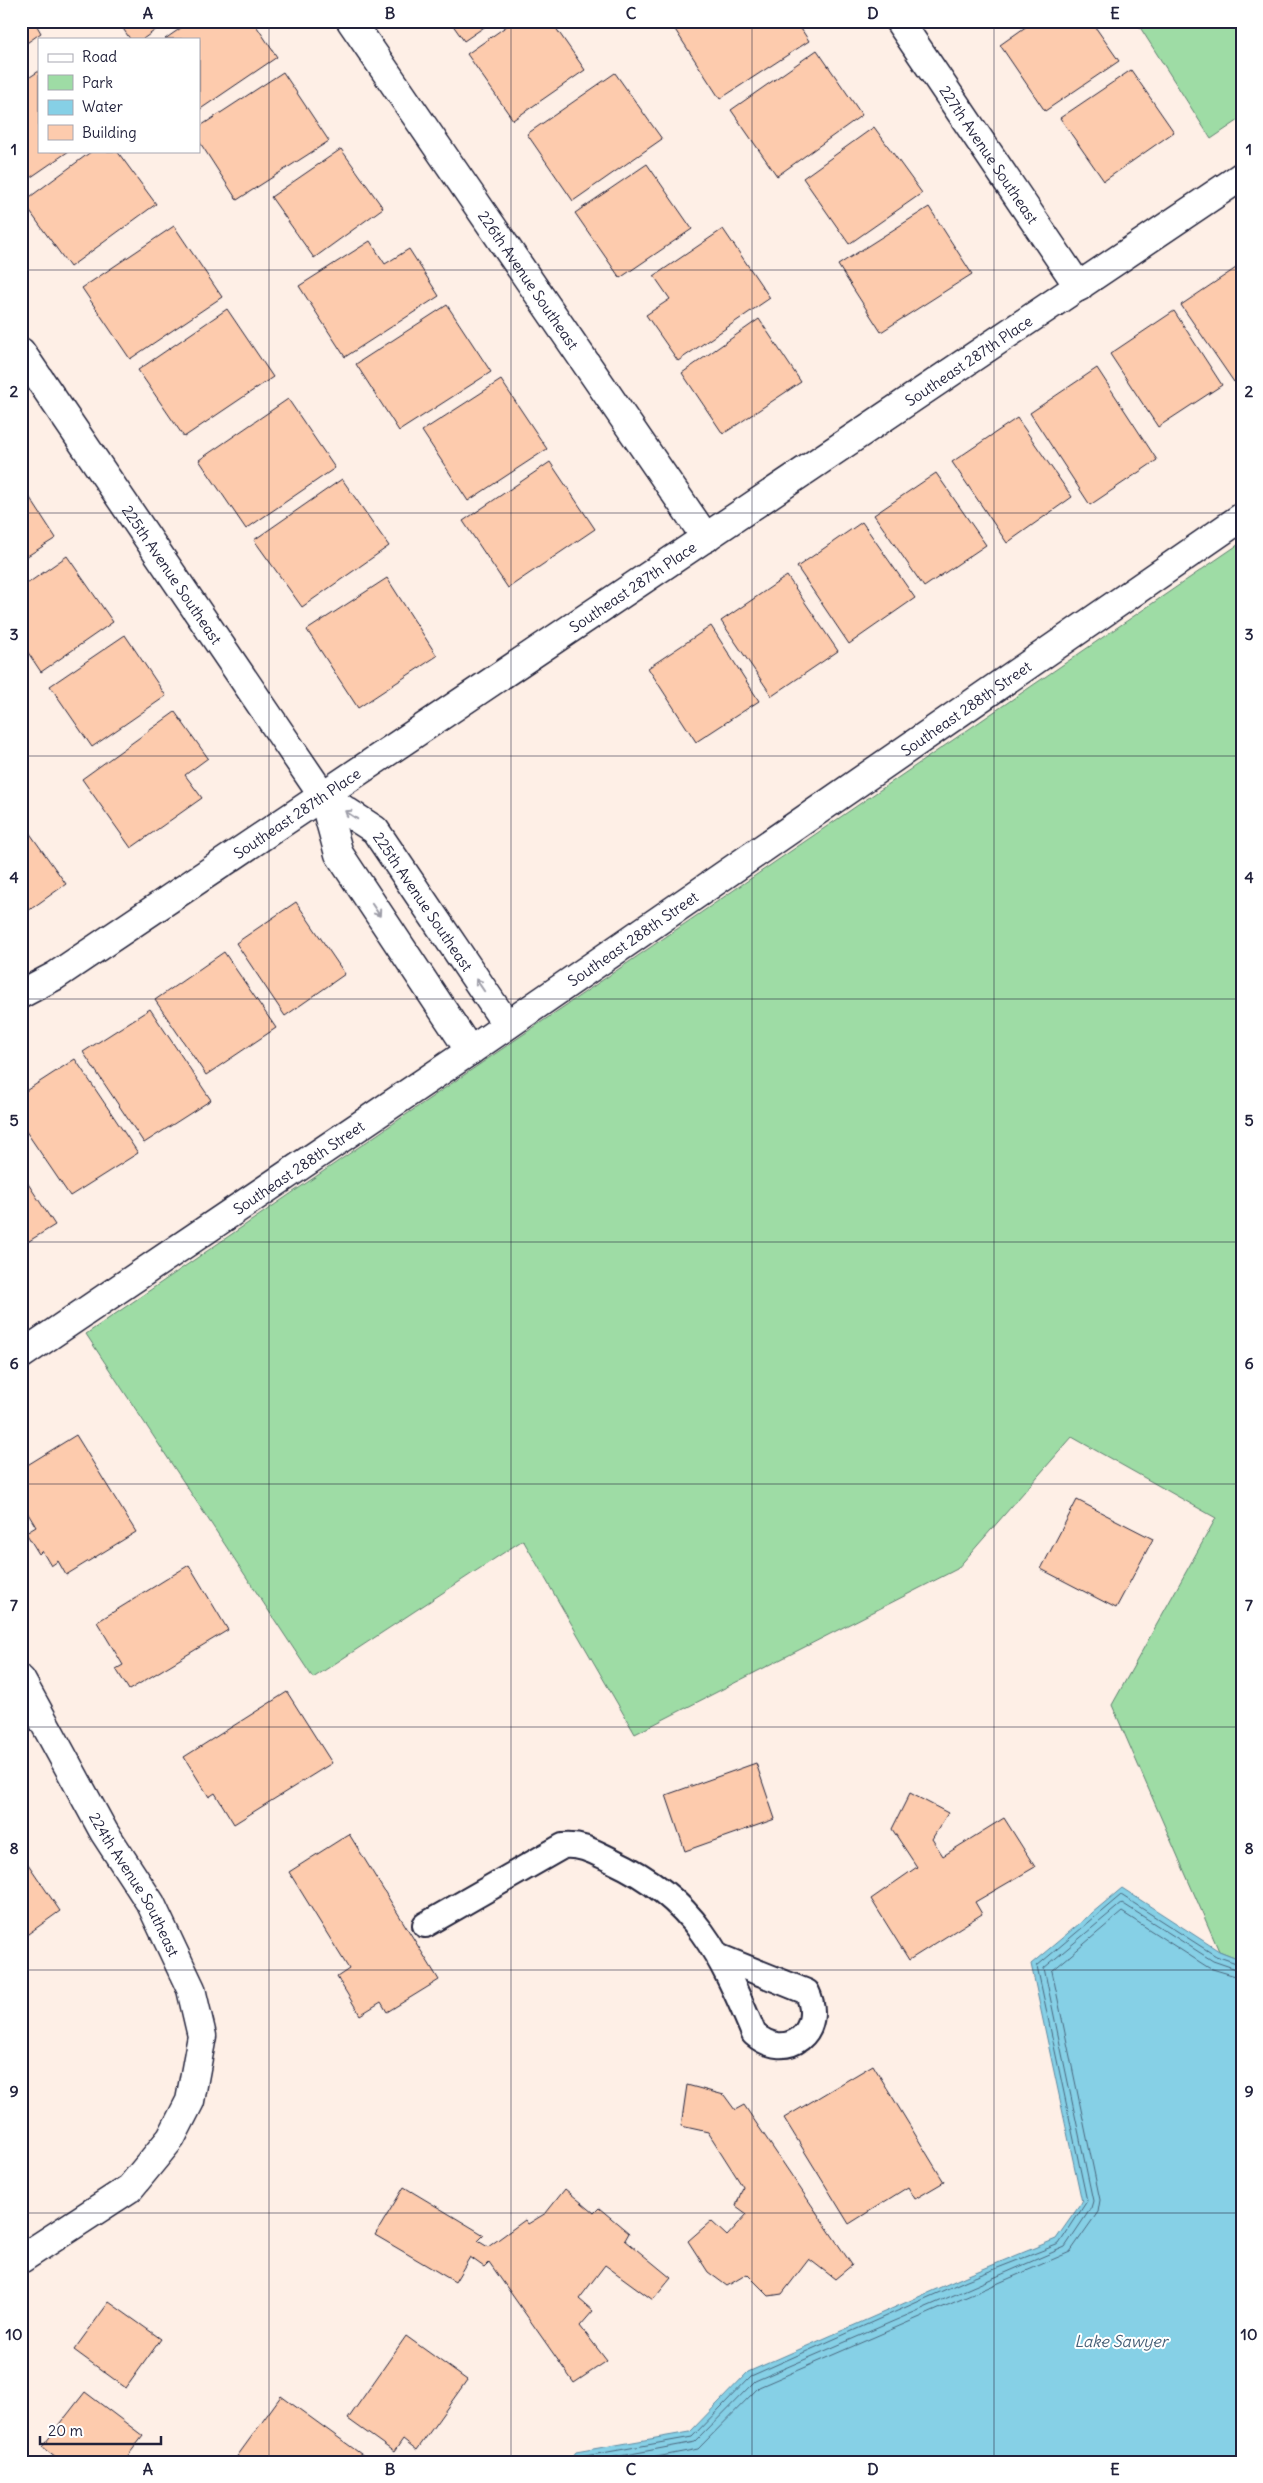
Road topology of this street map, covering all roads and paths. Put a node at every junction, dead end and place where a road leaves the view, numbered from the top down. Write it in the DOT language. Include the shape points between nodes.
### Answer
graph roads {
  1 [pos="351,21"];
  2 [pos="899,21"];
  3 [pos="1242,176"];
  4 [pos="1080,287"];
  5 [pos="21,352"];
  6 [pos="1242,517"];
  7 [pos="706,538"];
  8 [pos="322,796"];
  9 [pos="21,994"];
  10 [pos="507,1025"];
  11 [pos="470,1051"];
  12 [pos="21,1355"];
  13 [pos="21,1680"];
  14 [pos="425,1925"];
  15 [pos="720,1957"];
  16 [pos="21,2259"];
  1 -- 7 [label="street, 226th Avenue Southeast"];
  2 -- 4 [label="street, 227th Avenue Southeast"];
  3 -- 4 [label="street, Southeast 287th Place"];
  4 -- 7 [label="street, Southeast 287th Place"];
  5 -- 8 [label="street, 225th Avenue Southeast"];
  6 -- 10 [label="street, Southeast 288th Street"];
  7 -- 8 [label="street, Southeast 287th Place"];
  8 -- 9 [label="street, Southeast 287th Place" via="55,976"];
  10 -- 8 [label="street, 225th Avenue Southeast, one-way" via="375,830"];
  8 -- 11 [label="street, 225th Avenue Southeast, one-way" via="339,854"];
  10 -- 11 [label="street, Southeast 288th Street"];
  11 -- 12 [label="street, Southeast 288th Street"];
  13 -- 16 [label="street, 224th Avenue Southeast" via="104,1832 152,1904 191,1989 202,2036 190,2101 171,2138 130,2188"];
  14 -- 15 [label="lane" via="563,1846 572,1845 590,1849 649,1881 694,1921"];
}
